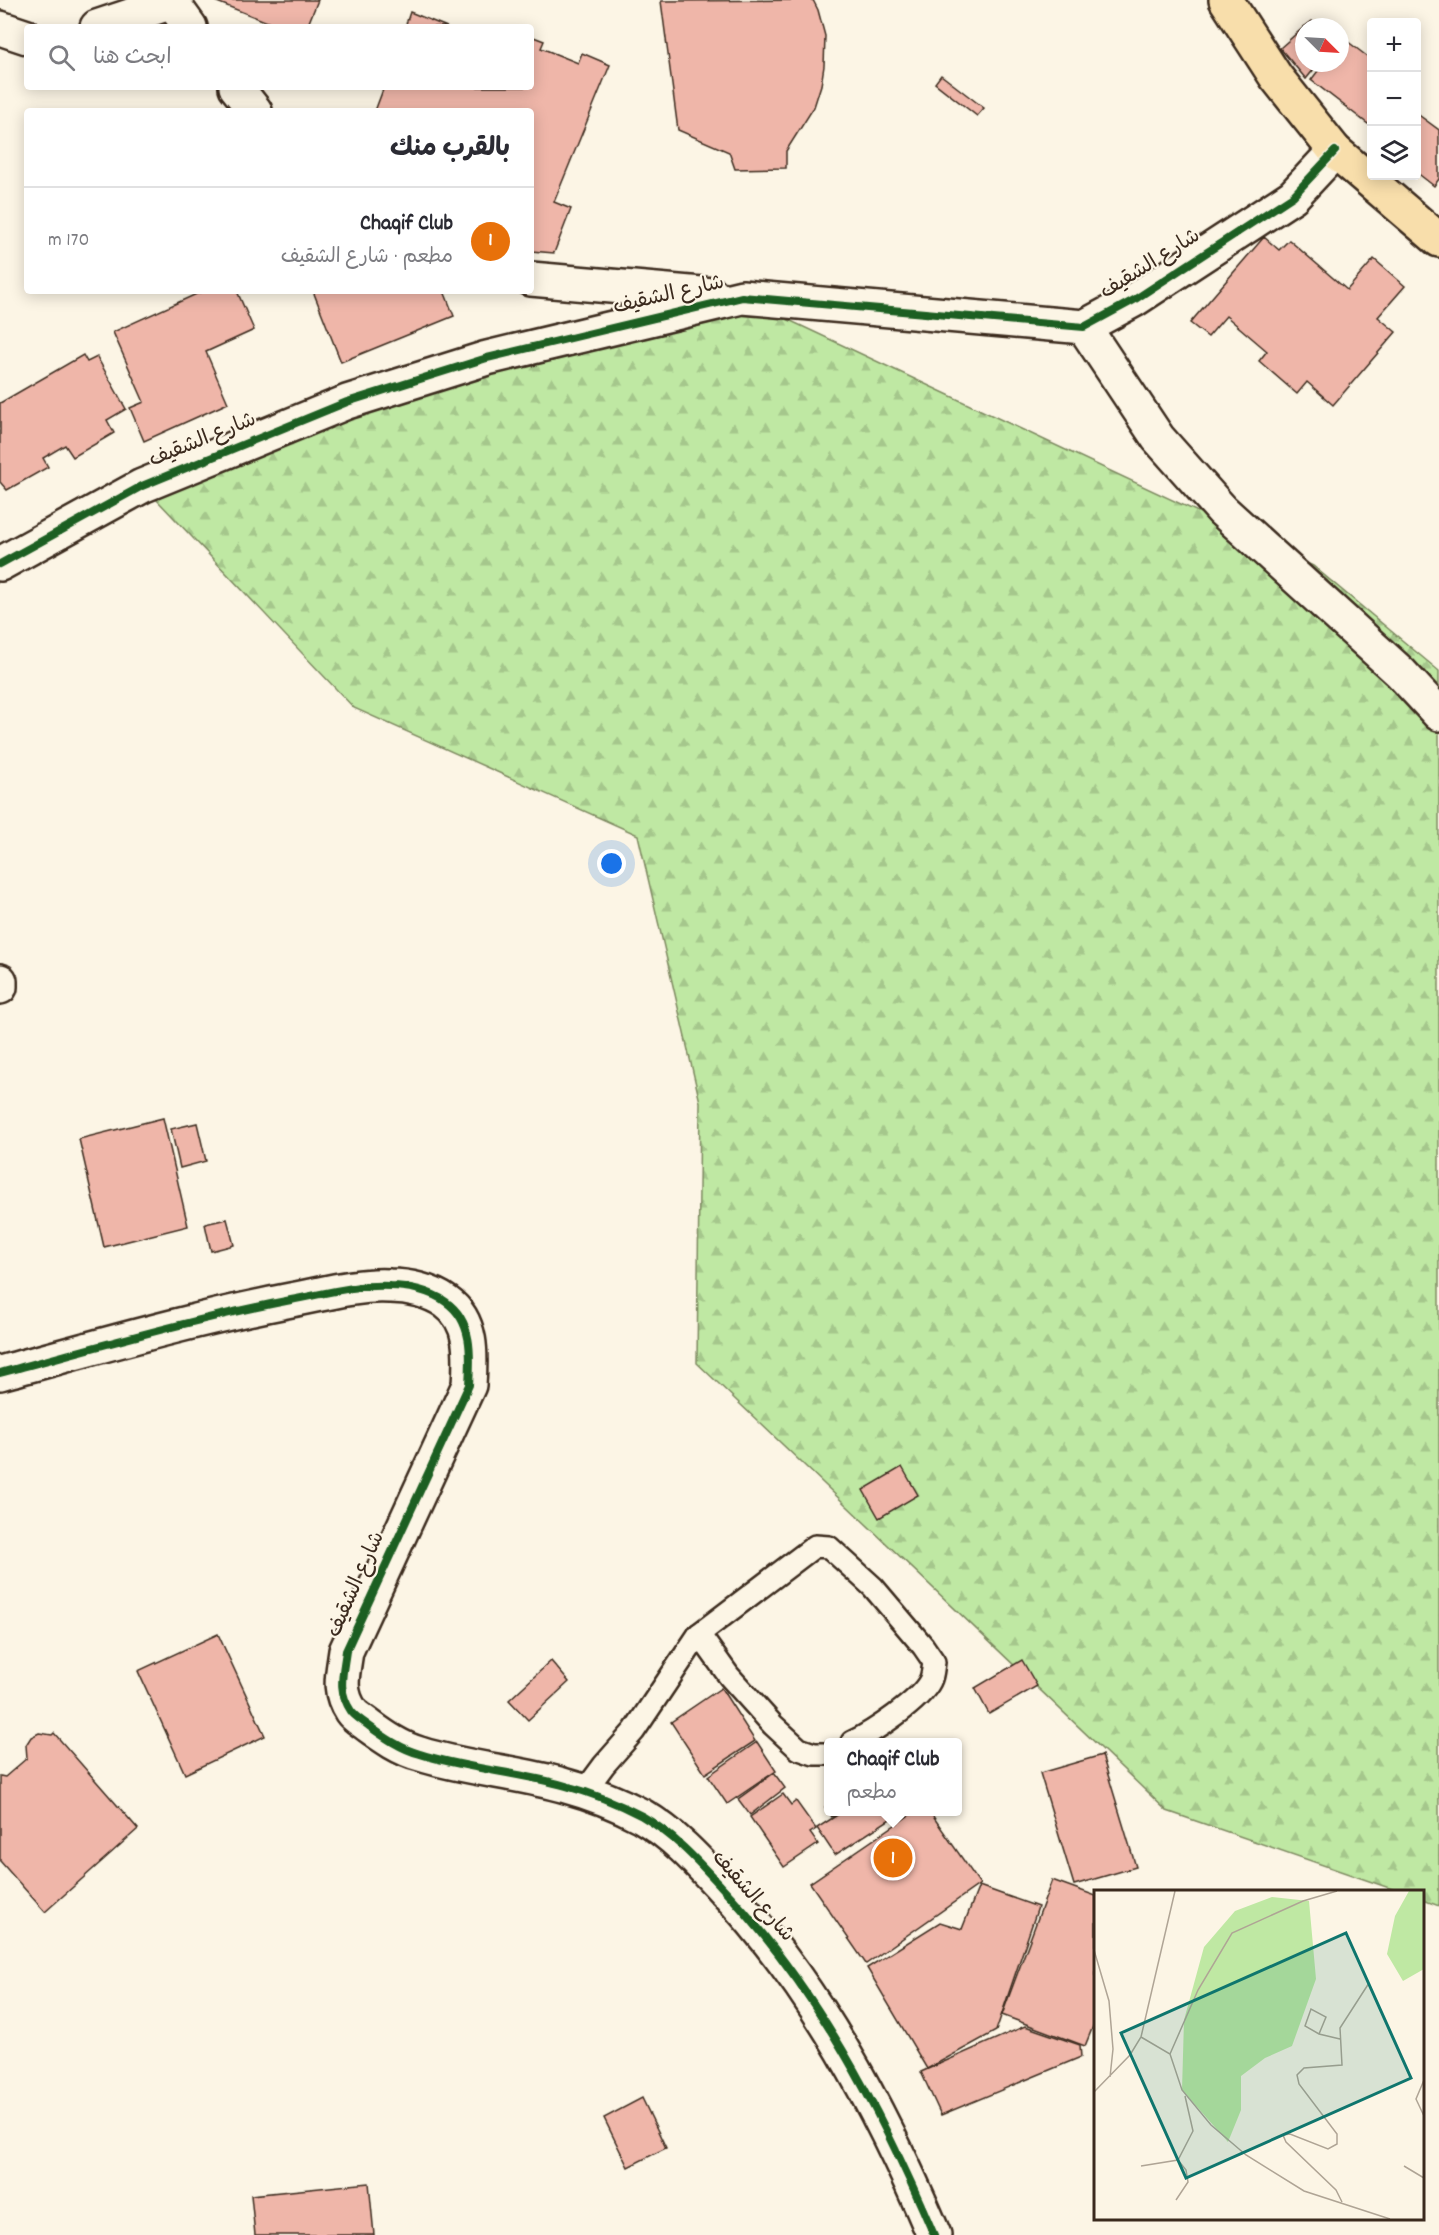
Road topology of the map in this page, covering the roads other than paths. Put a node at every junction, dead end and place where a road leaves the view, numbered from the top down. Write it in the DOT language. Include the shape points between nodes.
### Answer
graph roads {
  1 [pos="1226,0"];
  2 [pos="178,10"];
  3 [pos="111,24"];
  4 [pos="0,28"];
  5 [pos="24,36"];
  6 [pos="238,90"];
  7 [pos="253,108"];
  8 [pos="1335,151"];
  9 [pos="1439,240"];
  10 [pos="534,279"];
  11 [pos="742,297"];
  12 [pos="1084,327"];
  13 [pos="0,564"];
  14 [pos="1439,714"];
  15 [pos="0,981"];
  16 [pos="0,987"];
  17 [pos="0,1373"];
  18 [pos="699,1634"];
  19 [pos="860,1738"];
  20 [pos="824,1754"];
  21 [pos="584,1792"];
  22 [pos="934,2235"];
  1 -- 8 [label="main road" via="1276,77"];
  2 -- 3 [label="street"];
  4 -- 5 [label="street"];
  6 -- 7 [label="street"];
  8 -- 9 [label="main road"];
  8 -- 12 [label="street, شارع الشقيف" via="1293,196 1134,300"];
  10 -- 11 [label="street"];
  11 -- 12 [label="street, شارع الشقيف"];
  11 -- 13 [label="street, شارع الشقيف" via="487,358 347,402 142,486"];
  12 -- 14 [label="street" via="1158,438 1222,510 1400,672"];
  15 -- 16 [label="street"];
  17 -- 21 [label="street, شارع الشقيف" via="223,1313 355,1288 410,1288 445,1301 458,1313 470,1338 469,1385 346,1651 341,1688 352,1713 386,1738 419,1754"];
  18 -- 19 [label="lane" via="815,1546 830,1547 873,1587 934,1662 931,1680 924,1690"];
  18 -- 20 [label="lane" via="729,1676 773,1725 799,1749"];
  18 -- 21 [label="lane" via="634,1731"];
  21 -- 22 [label="street, شارع الشقيف" via="641,1816 671,1834 750,1916 789,1966 867,2092 901,2157"];
}
